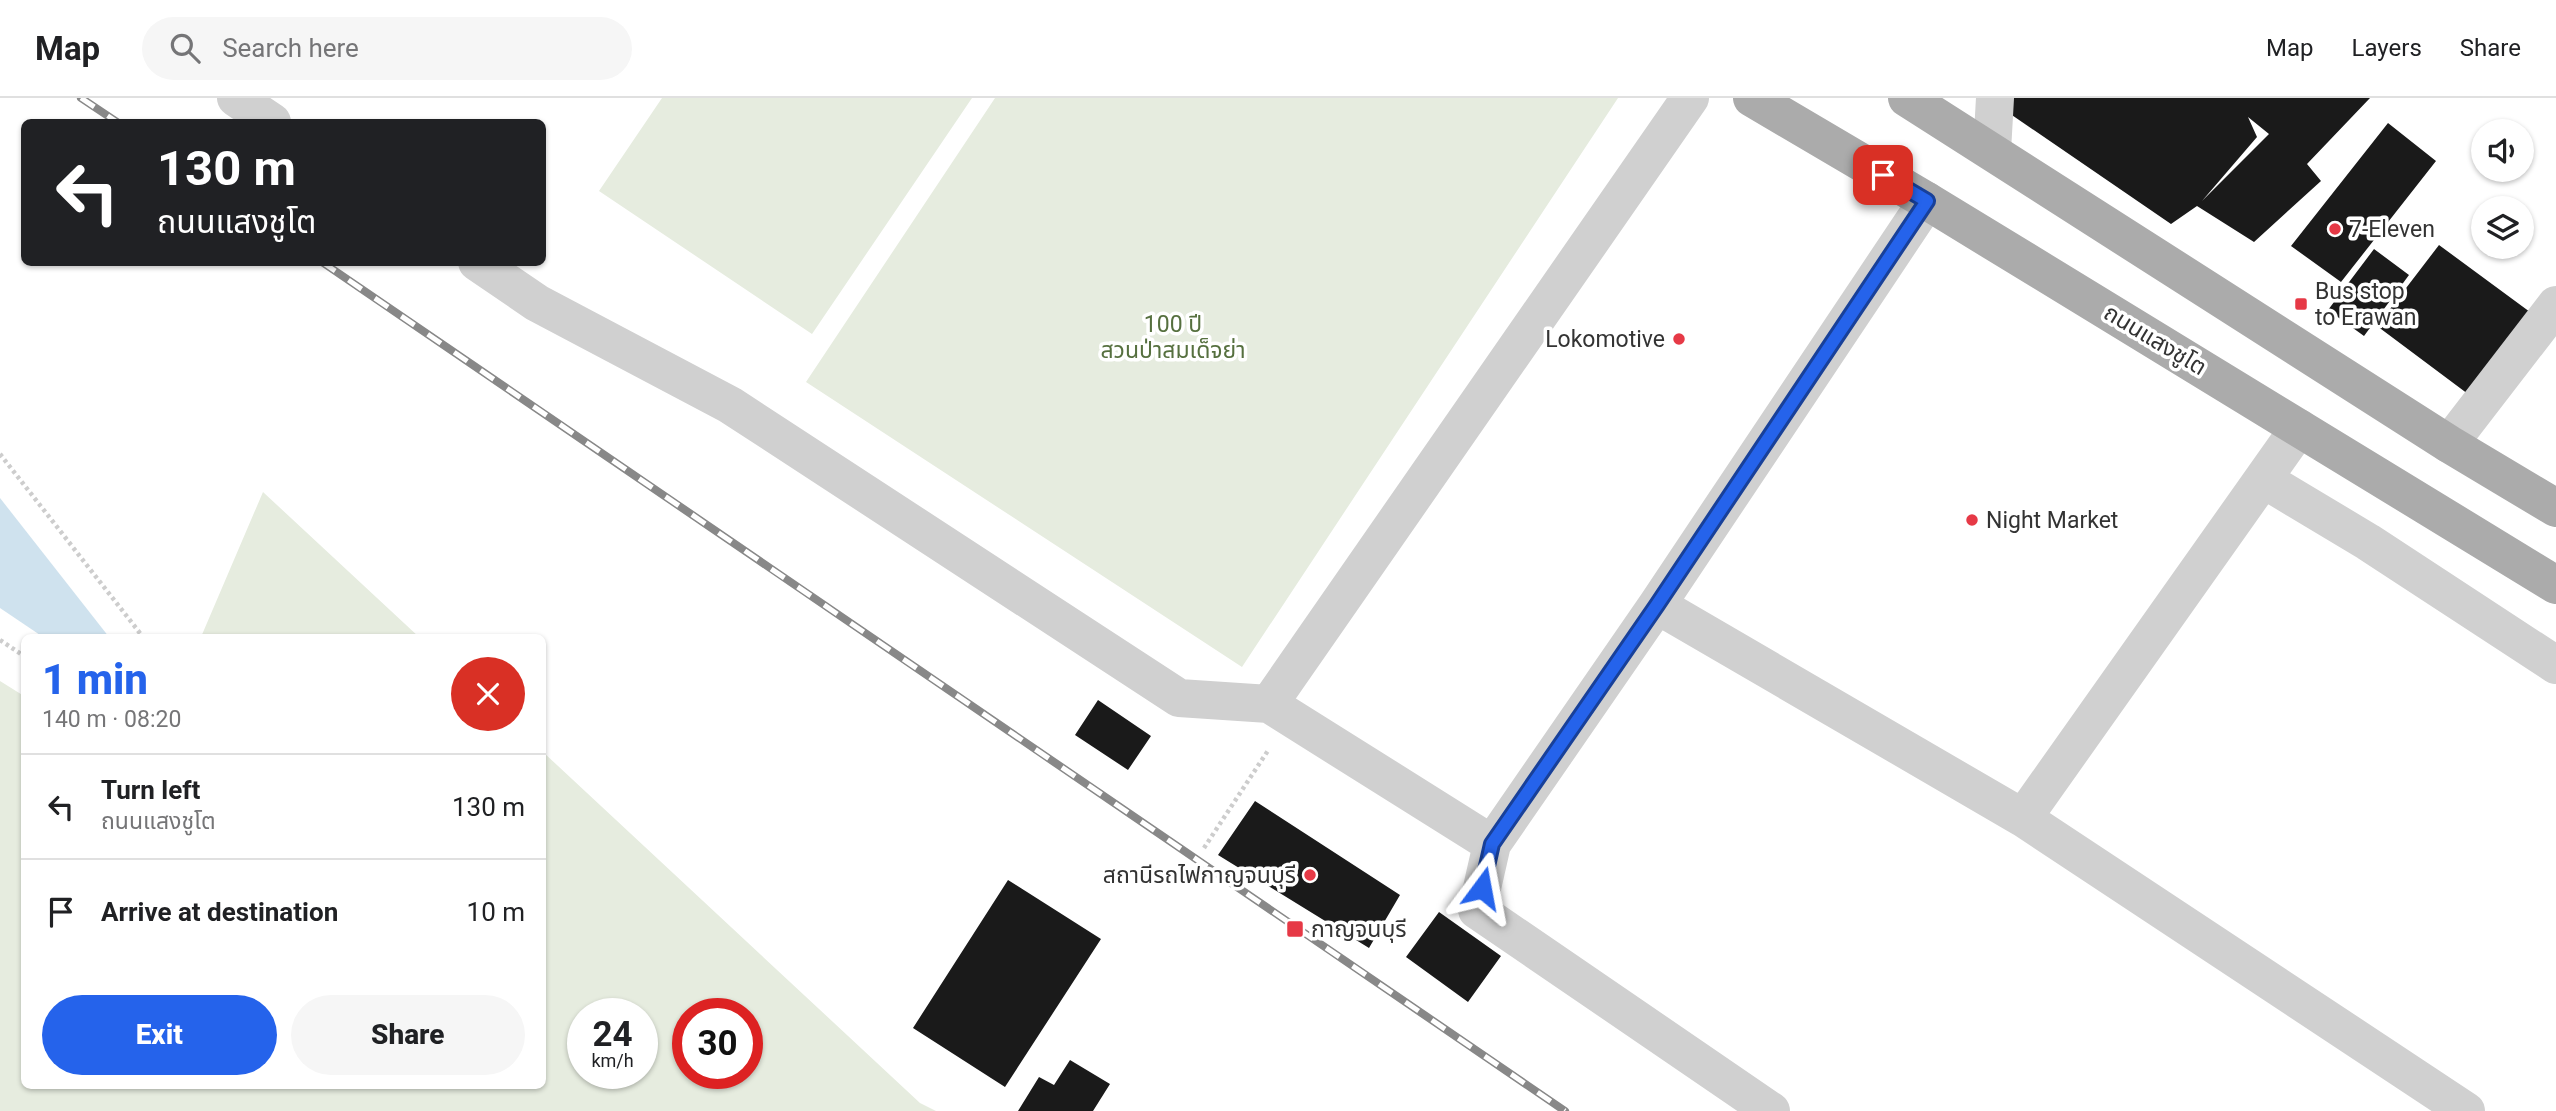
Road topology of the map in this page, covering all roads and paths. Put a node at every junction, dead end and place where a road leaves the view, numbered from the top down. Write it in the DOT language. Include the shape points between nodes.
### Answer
graph roads {
  1 [pos="236,98"];
  2 [pos="1690,98"];
  3 [pos="1752,98"];
  4 [pos="1907,98"];
  5 [pos="1995,98"];
  6 [pos="268,119"];
  7 [pos="1992,151"];
  8 [pos="1927,201"];
  9 [pos="483,266"];
  10 [pos="2556,305"];
  11 [pos="2299,428"];
  12 [pos="2449,444"];
  13 [pos="0,454"];
  14 [pos="2263,479"];
  15 [pos="2556,508"];
  16 [pos="2556,585"];
  17 [pos="1657,605"];
  18 [pos="141,634"];
  19 [pos="0,640"];
  20 [pos="21,654"];
  21 [pos="2556,665"];
  22 [pos="1279,711"];
  23 [pos="2023,818"];
  24 [pos="1492,844"];
  25 [pos="1204,848"];
  26 [pos="1771,1111"];
  27 [pos="2466,1111"];
  1 -- 6 [label="street"];
  2 -- 22 [label="street"];
  3 -- 8 [label="main road, ถนนแสงชูโต"];
  4 -- 7 [label="main road"];
  5 -- 7 [label="street"];
  7 -- 12 [label="main road"];
  8 -- 11 [label="main road, ถนนแสงชูโต"];
  8 -- 17 [label="street"];
  9 -- 22 [label="street" via="537,303 730,405 1179,698"];
  10 -- 12 [label="street"];
  11 -- 14 [label="street"];
  11 -- 16 [label="main road, ถนนแสงชูโต"];
  12 -- 15 [label="main road"];
  13 -- 18 [label="path"];
  14 -- 21 [label="street"];
  14 -- 23 [label="street"];
  17 -- 23 [label="street"];
  17 -- 24 [label="street"];
  19 -- 20 [label="path"];
  22 -- 24 [label="street"];
  22 -- 25 [label="path"];
  23 -- 27 [label="street"];
  24 -- 26 [label="street" via="1477,910"];
}
